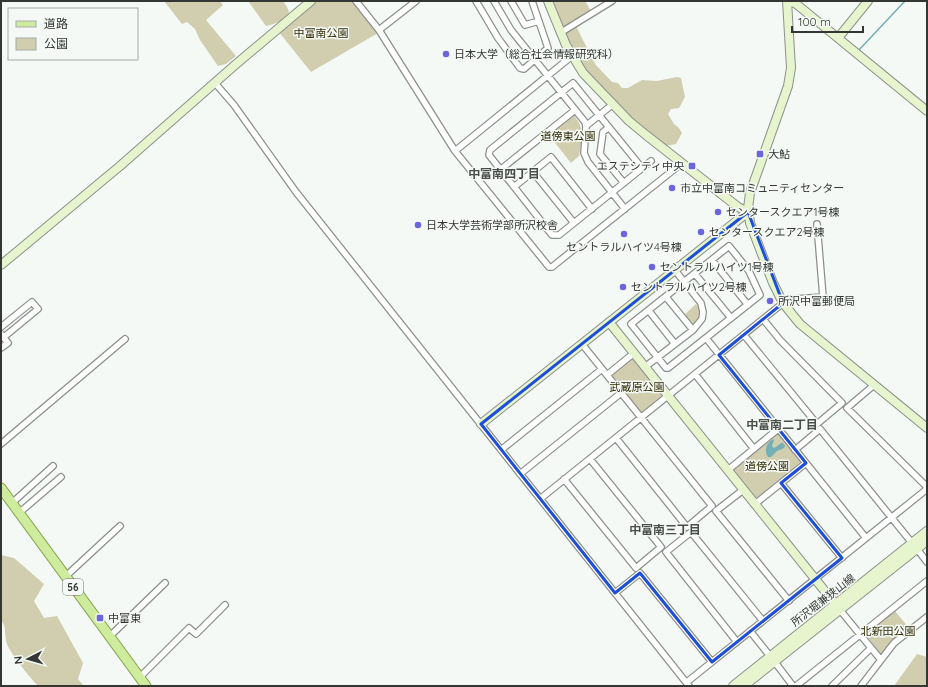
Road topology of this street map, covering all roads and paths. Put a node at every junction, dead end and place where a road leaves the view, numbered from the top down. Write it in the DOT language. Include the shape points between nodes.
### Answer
graph roads {
  1 [pos="311,1"];
  2 [pos="416,1"];
  3 [pos="476,1"];
  4 [pos="494,1"];
  5 [pos="511,1"];
  6 [pos="532,1"];
  7 [pos="548,1"];
  8 [pos="612,1"];
  9 [pos="868,1"];
  10 [pos="360,2"];
  11 [pos="538,21"];
  12 [pos="379,30"];
  13 [pos="560,34"];
  14 [pos="838,38"];
  15 [pos="572,56"];
  16 [pos="534,60"];
  17 [pos="548,76"];
  18 [pos="214,82"];
  19 [pos="561,92"];
  20 [pos="613,104"];
  21 [pos="575,110"];
  22 [pos="927,111"];
  23 [pos="599,116"];
  24 [pos="586,126"];
  25 [pos="609,127"];
  26 [pos="455,151"];
  27 [pos="651,161"];
  28 [pos="682,163"];
  29 [pos="642,168"];
  30 [pos="500,170"];
  31 [pos="533,172"];
  32 [pos="624,183"];
  33 [pos="514,187"];
  34 [pos="612,193"];
  35 [pos="592,208"];
  36 [pos="625,209"];
  37 [pos="748,212"];
  38 [pos="574,223"];
  39 [pos="817,224"];
  40 [pos="712,260"];
  41 [pos="1,265"];
  42 [pos="674,269"];
  43 [pos="695,274"];
  44 [pos="684,282"];
  45 [pos="666,297"];
  46 [pos="782,301"];
  47 [pos="748,305"];
  48 [pos="649,311"];
  49 [pos="731,318"];
  50 [pos="763,319"];
  51 [pos="609,322"];
  52 [pos="1,327"];
  53 [pos="693,330"];
  54 [pos="2,335"];
  55 [pos="744,335"];
  56 [pos="706,338"];
  57 [pos="125,339"];
  58 [pos="582,344"];
  59 [pos="675,344"];
  60 [pos="1,348"];
  61 [pos="634,353"];
  62 [pos="720,355"];
  63 [pos="658,357"];
  64 [pos="645,367"];
  65 [pos="602,368"];
  66 [pos="695,374"];
  67 [pos="607,375"];
  68 [pos="874,385"];
  69 [pos="621,393"];
  70 [pos="668,396"];
  71 [pos="641,418"];
  72 [pos="481,424"];
  73 [pos="927,428"];
  74 [pos="778,429"];
  75 [pos="616,438"];
  76 [pos="1,444"];
  77 [pos="754,449"];
  78 [pos="501,450"];
  79 [pos="795,450"];
  80 [pos="590,459"];
  81 [pos="806,463"];
  82 [pos="53,466"];
  83 [pos="728,470"];
  84 [pos="520,474"];
  85 [pos="61,477"];
  86 [pos="564,479"];
  87 [pos="781,483"];
  88 [pos="927,488"];
  89 [pos="744,490"];
  90 [pos="2,494"];
  91 [pos="540,499"];
  92 [pos="12,503"];
  93 [pos="755,504"];
  94 [pos="19,513"];
  95 [pos="892,518"];
  96 [pos="120,526"];
  97 [pos="927,531"];
  98 [pos="866,538"];
  99 [pos="927,541"];
  100 [pos="915,546"];
  101 [pos="842,558"];
  102 [pos="927,562"];
  103 [pos="66,577"];
  104 [pos="815,580"];
  105 [pos="927,581"];
  106 [pos="165,584"];
  107 [pos="615,593"];
  108 [pos="788,601"];
  109 [pos="226,606"];
  110 [pos="838,608"];
  111 [pos="927,617"];
  112 [pos="763,621"];
  113 [pos="750,631"];
  114 [pos="860,635"];
  115 [pos="109,636"];
  116 [pos="737,642"];
  117 [pos="871,648"];
  118 [pos="772,658"];
  119 [pos="881,660"];
  120 [pos="712,662"];
  121 [pos="140,677"];
  122 [pos="688,684"];
  123 [pos="146,686"];
  124 [pos="733,686"];
  125 [pos="744,686"];
  126 [pos="794,686"];
  127 [pos="832,686"];
  128 [pos="861,686"];
  1 -- 18 [label="street"];
  2 -- 12 [label="street"];
  3 -- 16 [label="street" via="520,68 524,69"];
  4 -- 16 [label="street" via="511,30"];
  5 -- 11 [label="street" via="525,25"];
  6 -- 11 [label="street"];
  7 -- 13 [label="street"];
  8 -- 13 [label="street"];
  9 -- 14 [label="street"];
  10 -- 12 [label="street"];
  11 -- 16 [label="street" via="548,48"];
  12 -- 26 [label="street"];
  13 -- 15 [label="street"];
  14 -- 22 [label="street"];
  14 -- 37 [label="street" via="795,4 786,1 790,54 789,82 750,193"];
  15 -- 17 [label="street"];
  15 -- 20 [label="street" via="583,73"];
  16 -- 17 [label="street"];
  17 -- 19 [label="street"];
  17 -- 26 [label="street"];
  18 -- 41 [label="street" via="120,166"];
  18 -- 72 [label="street" via="234,105 296,192"];
  19 -- 21 [label="street"];
  19 -- 23 [label="street" via="573,83"];
  19 -- 30 [label="street" via="490,150 488,155"];
  20 -- 23 [label="street"];
  20 -- 28 [label="street" via="646,135"];
  21 -- 24 [label="street"];
  21 -- 30 [label="street"];
  23 -- 24 [label="street"];
  23 -- 25 [label="street"];
  24 -- 34 [label="street" via="586,159"];
  25 -- 29 [label="street"];
  25 -- 32 [label="street" via="603,132 600,154"];
  26 -- 36 [label="street" via="549,267"];
  27 -- 29 [label="street"];
  28 -- 36 [label="street"];
  28 -- 37 [label="street"];
  29 -- 32 [label="street"];
  30 -- 33 [label="street"];
  31 -- 33 [label="street"];
  31 -- 35 [label="street" via="551,157"];
  31 -- 38 [label="street"];
  32 -- 34 [label="street"];
  33 -- 38 [label="street" via="552,235 558,235"];
  34 -- 35 [label="street"];
  34 -- 36 [label="street"];
  35 -- 38 [label="street"];
  37 -- 42 [label="street"];
  37 -- 46 [label="street" via="773,284"];
  39 -- 46 [label="street" via="823,297"];
  40 -- 43 [label="street"];
  40 -- 47 [label="street"];
  40 -- 47 [label="street" via="729,246 749,272 760,295"];
  42 -- 44 [label="street"];
  42 -- 51 [label="street"];
  43 -- 44 [label="street"];
  43 -- 49 [label="street"];
  44 -- 45 [label="street"];
  44 -- 53 [label="street" via="703,308 702,319"];
  45 -- 48 [label="street"];
  45 -- 53 [label="street"];
  46 -- 50 [label="street"];
  46 -- 68 [label="street" via="800,324"];
  47 -- 49 [label="street"];
  48 -- 59 [label="street"];
  48 -- 63 [label="street" via="631,324"];
  49 -- 56 [label="street"];
  50 -- 55 [label="street"];
  50 -- 55 [label="street" via="780,340 842,403 817,424"];
  51 -- 58 [label="street"];
  51 -- 61 [label="street"];
  52 -- 54 [label="street" via="32,302 38,309"];
  53 -- 59 [label="street"];
  54 -- 60 [label="street" via="8,342"];
  55 -- 62 [label="street"];
  56 -- 62 [label="street"];
  56 -- 63 [label="street" via="668,368"];
  57 -- 76 [label="street"];
  58 -- 65 [label="street"];
  58 -- 72 [label="street"];
  59 -- 63 [label="street"];
  61 -- 64 [label="street"];
  61 -- 67 [label="street"];
  62 -- 66 [label="street"];
  62 -- 74 [label="street"];
  63 -- 64 [label="street"];
  64 -- 70 [label="street"];
  65 -- 67 [label="street"];
  65 -- 78 [label="street"];
  66 -- 70 [label="street"];
  66 -- 77 [label="street"];
  67 -- 69 [label="street"];
  68 -- 73 [label="street"];
  68 -- 88 [label="street" via="847,408"];
  69 -- 71 [label="street"];
  69 -- 84 [label="street"];
  70 -- 71 [label="street"];
  70 -- 83 [label="street"];
  71 -- 75 [label="street"];
  71 -- 75 [label="street" via="712,506 687,527"];
  72 -- 78 [label="street"];
  74 -- 77 [label="street"];
  74 -- 79 [label="street"];
  75 -- 80 [label="street"];
  77 -- 83 [label="street"];
  78 -- 84 [label="street"];
  79 -- 81 [label="street"];
  79 -- 95 [label="street" via="820,429"];
  80 -- 86 [label="street"];
  80 -- 86 [label="street" via="662,547 636,568"];
  81 -- 87 [label="street"];
  81 -- 98 [label="street"];
  82 -- 92 [label="street"];
  83 -- 89 [label="street"];
  84 -- 91 [label="street"];
  85 -- 94 [label="street"];
  86 -- 91 [label="street"];
  87 -- 93 [label="street"];
  87 -- 101 [label="street"];
  88 -- 95 [label="street"];
  89 -- 93 [label="street"];
  89 -- 108 [label="street" via="716,511"];
  90 -- 92 [label="main road, 56"];
  91 -- 107 [label="street"];
  92 -- 94 [label="main road, 56"];
  93 -- 104 [label="street"];
  94 -- 103 [label="main road, 56"];
  95 -- 98 [label="street"];
  95 -- 100 [label="street"];
  96 -- 103 [label="street"];
  97 -- 100 [label="street, 所沢堀兼狭山線"];
  98 -- 101 [label="street"];
  99 -- 100 [label="street, 所沢堀兼狭山線"];
  100 -- 102 [label="street"];
  100 -- 110 [label="street, 所沢堀兼狭山線"];
  101 -- 104 [label="street"];
  103 -- 115 [label="main road, 56"];
  104 -- 108 [label="street"];
  104 -- 110 [label="street"];
  105 -- 114 [label="street"];
  106 -- 115 [label="street"];
  107 -- 120 [label="street" via="640,573"];
  107 -- 122 [label="street"];
  108 -- 112 [label="street"];
  109 -- 121 [label="street" via="196,634 189,628"];
  110 -- 114 [label="street"];
  110 -- 118 [label="street, 所沢堀兼狭山線"];
  111 -- 119 [label="street" via="894,643"];
  112 -- 113 [label="street"];
  112 -- 116 [label="street" via="691,532 666,552"];
  113 -- 116 [label="street"];
  113 -- 118 [label="street"];
  114 -- 117 [label="street"];
  114 -- 126 [label="street"];
  115 -- 121 [label="main road, 56"];
  116 -- 120 [label="street"];
  117 -- 119 [label="street"];
  117 -- 127 [label="street"];
  118 -- 124 [label="street, 所沢堀兼狭山線"];
  118 -- 125 [label="street, 所沢堀兼狭山線"];
  118 -- 126 [label="street"];
  119 -- 128 [label="street"];
  120 -- 122 [label="street"];
  121 -- 123 [label="main road, 56"];
}
